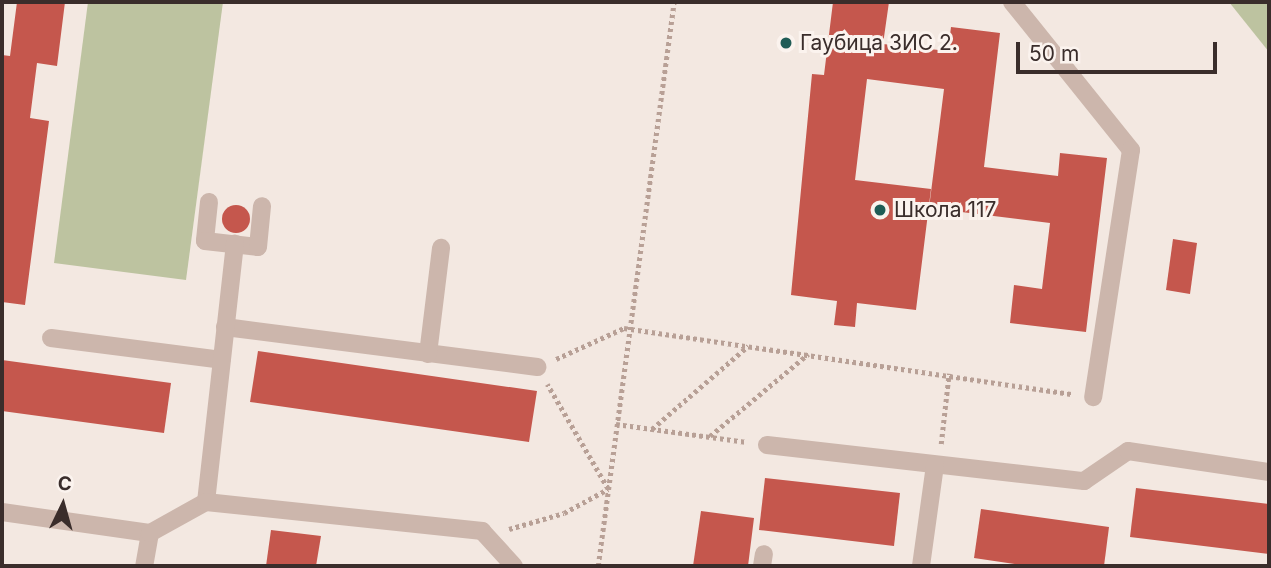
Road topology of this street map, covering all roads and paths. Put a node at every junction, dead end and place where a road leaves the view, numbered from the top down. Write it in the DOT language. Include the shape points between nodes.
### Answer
graph roads {
  1 [pos="674,2"];
  2 [pos="1012,2"];
  3 [pos="209,202"];
  4 [pos="262,206"];
  5 [pos="235,244"];
  6 [pos="442,248"];
  7 [pos="225,327"];
  8 [pos="628,328"];
  9 [pos="51,338"];
  10 [pos="748,345"];
  11 [pos="428,354"];
  12 [pos="809,354"];
  13 [pos="222,360"];
  14 [pos="537,367"];
  15 [pos="949,373"];
  16 [pos="1093,397"];
  17 [pos="616,424"];
  18 [pos="652,429"];
  19 [pos="709,437"];
  20 [pos="767,445"];
  21 [pos="937,465"];
  22 [pos="1269,472"];
  23 [pos="608,489"];
  24 [pos="206,502"];
  25 [pos="2,512"];
  26 [pos="482,531"];
  27 [pos="150,533"];
  28 [pos="145,566"];
  29 [pos="514,566"];
  30 [pos="598,566"];
  31 [pos="921,566"];
  1 -- 8 [label="path"];
  2 -- 16 [label="lane" via="1131,150"];
  3 -- 5 [label="lane" via="205,241"];
  4 -- 5 [label="lane" via="258,247"];
  5 -- 7 [label="lane"];
  6 -- 11 [label="lane"];
  7 -- 11 [label="lane"];
  7 -- 13 [label="lane"];
  8 -- 10 [label="path"];
  8 -- 14 [label="path"];
  8 -- 17 [label="path"];
  9 -- 13 [label="lane"];
  10 -- 12 [label="path"];
  10 -- 18 [label="path"];
  11 -- 14 [label="lane"];
  12 -- 15 [label="path"];
  12 -- 19 [label="path"];
  13 -- 24 [label="lane"];
  14 -- 23 [label="path"];
  15 -- 16 [label="path"];
  15 -- 21 [label="path"];
  17 -- 18 [label="path"];
  17 -- 23 [label="path"];
  18 -- 19 [label="path"];
  19 -- 20 [label="path"];
  20 -- 21 [label="lane"];
  21 -- 22 [label="lane" via="1084,481 1128,451"];
  21 -- 31 [label="lane"];
  23 -- 26 [label="path" via="528,527"];
  23 -- 30 [label="path"];
  24 -- 26 [label="lane"];
  24 -- 27 [label="lane"];
  25 -- 27 [label="lane"];
  26 -- 29 [label="lane"];
  27 -- 28 [label="lane"];
}
